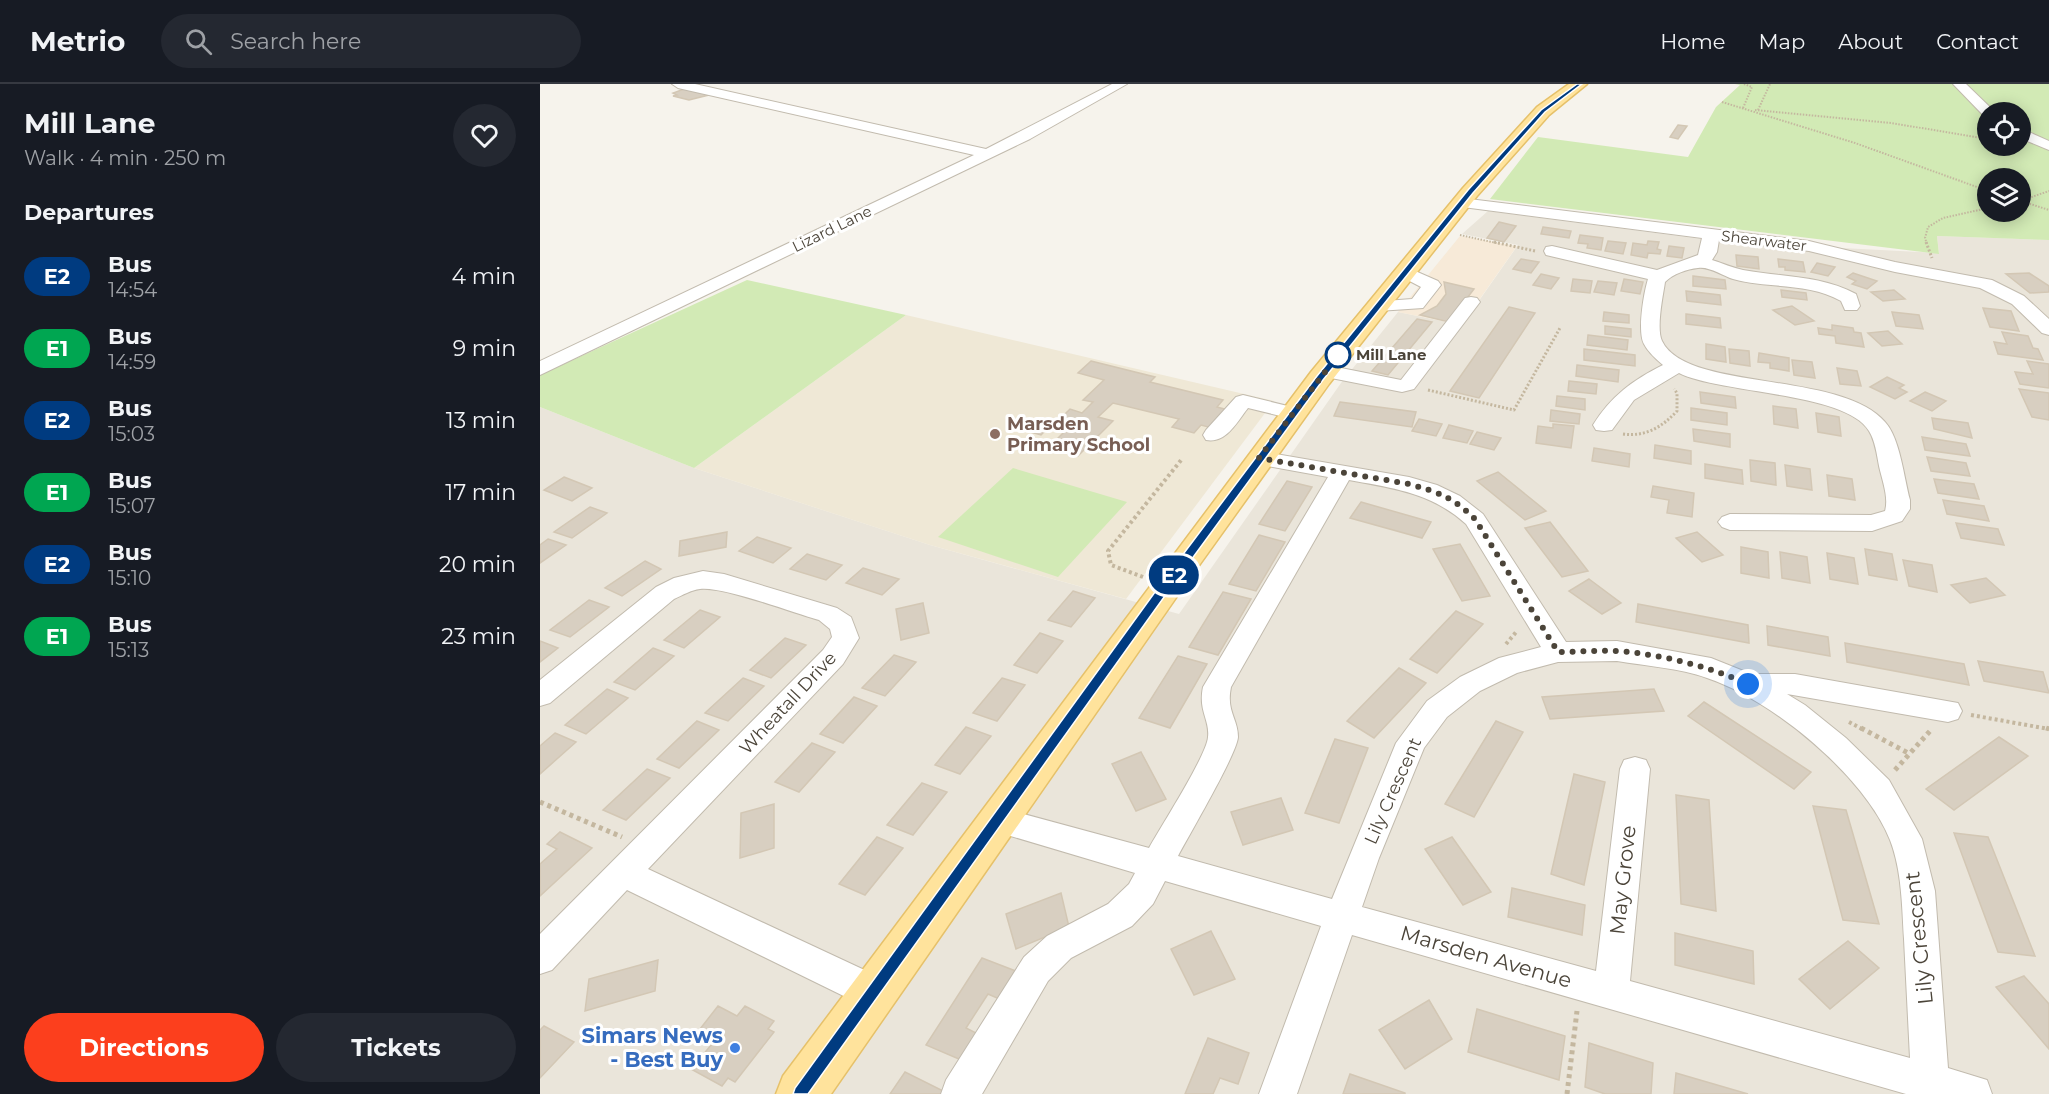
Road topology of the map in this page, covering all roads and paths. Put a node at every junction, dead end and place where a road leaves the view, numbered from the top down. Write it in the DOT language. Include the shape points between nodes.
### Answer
graph roads {
  1 [pos="678,84"];
  2 [pos="1122,84"];
  3 [pos="1579,84"];
  4 [pos="1744,84"];
  5 [pos="1770,84"];
  6 [pos="1959,84"];
  7 [pos="1722,102"];
  8 [pos="1978,102"];
  9 [pos="1744,109"];
  10 [pos="1758,111"];
  11 [pos="1977,137"];
  12 [pos="2031,138"];
  13 [pos="2049,147"];
  14 [pos="988,154"];
  15 [pos="1977,187"];
  16 [pos="2049,191"];
  17 [pos="2031,197"];
  18 [pos="1461,203"];
  19 [pos="2031,204"];
  20 [pos="1977,210"];
  21 [pos="2049,210"];
  22 [pos="1711,234"];
  23 [pos="1460,235"];
  24 [pos="1552,251"];
  25 [pos="1700,261"];
  26 [pos="1916,270"];
  27 [pos="1659,276"];
  28 [pos="1471,302"];
  29 [pos="1851,306"];
  30 [pos="1560,327"];
  31 [pos="2049,329"];
  32 [pos="540,369"];
  33 [pos="1671,370"];
  34 [pos="1326,371"];
  35 [pos="1407,385"];
  36 [pos="1293,413"];
  37 [pos="1604,424"];
  38 [pos="1214,435"];
  39 [pos="1259,458"];
  40 [pos="1182,459"];
  41 [pos="1342,473"];
  42 [pos="1730,522"];
  43 [pos="1168,584"];
  44 [pos="1558,652"];
  45 [pos="1748,684"];
  46 [pos="540,695"];
  47 [pos="1948,711"];
  48 [pos="1846,721"];
  49 [pos="2049,729"];
  50 [pos="1910,754"];
  51 [pos="1635,769"];
  52 [pos="1878,789"];
  53 [pos="540,802"];
  54 [pos="998,820"];
  55 [pos="649,848"];
  56 [pos="1158,864"];
  57 [pos="624,873"];
  58 [pos="1343,917"];
  59 [pos="540,958"];
  60 [pos="1596,988"];
  61 [pos="876,993"];
  62 [pos="1931,1088"];
  63 [pos="801,1094"];
  64 [pos="960,1094"];
  65 [pos="1278,1094"];
  66 [pos="1567,1094"];
  67 [pos="1973,1094"];
  1 -- 14 [label="street"];
  2 -- 14 [label="street, Lizard Lane"];
  3 -- 18 [label="main road" via="1543,111"];
  4 -- 9 [label="path" via="1752,87"];
  5 -- 10 [label="path"];
  6 -- 8 [label="street"];
  7 -- 9 [label="path"];
  9 -- 10 [label="path"];
  9 -- 15 [label="path" via="1855,143"];
  10 -- 11 [label="path" via="1891,123"];
  12 -- 13 [label="street"];
  14 -- 32 [label="street, Lizard Lane"];
  16 -- 17 [label="path"];
  18 -- 22 [label="street, Shearwater"];
  18 -- 34 [label="main road"];
  19 -- 21 [label="path"];
  20 -- 26 [label="path" via="1943,218 1929,226 1925,238 1933,260"];
  22 -- 25 [label="street" via="1708,253"];
  22 -- 26 [label="street, Shearwater" via="1809,246"];
  23 -- 24 [label="path" via="1540,252"];
  24 -- 27 [label="street"];
  25 -- 27 [label="street"];
  25 -- 29 [label="street" via="1738,275 1826,288 1850,298"];
  26 -- 31 [label="street, Shearwater" via="2002,291 2018,300"];
  27 -- 33 [label="street" via="1655,285 1653,342"];
  28 -- 35 [label="street"];
  30 -- 35 [label="path" via="1514,410"];
  33 -- 37 [label="street" via="1621,399"];
  33 -- 37 [label="path" via="1677,411 1665,425 1630,436 1610,431"];
  33 -- 42 [label="street" via="1836,401 1869,419 1882,436 1898,500 1894,516 1872,523"];
  34 -- 35 [label="street"];
  34 -- 36 [label="main road"];
  36 -- 38 [label="street" via="1243,401"];
  36 -- 39 [label="main road"];
  39 -- 41 [label="street"];
  39 -- 43 [label="main road"];
  40 -- 43 [label="path" via="1108,551 1111,565"];
  41 -- 44 [label="street" via="1409,484 1457,502 1475,519"];
  41 -- 56 [label="street" via="1217,687 1214,702 1224,737"];
  43 -- 54 [label="main road"];
  44 -- 45 [label="street, Lily Crescent" via="1617,651 1663,658 1711,668"];
  44 -- 58 [label="street, Lily Crescent" via="1509,665 1470,684 1437,710 1411,743"];
  45 -- 47 [label="street, Lily Crescent" via="1795,684"];
  45 -- 52 [label="street, Lily Crescent" via="1795,713 1836,746"];
  46 -- 55 [label="street, Wheatall Drive" via="665,593 683,584 703,580 724,583 828,614 842,624 846,638 833,657"];
  47 -- 49 [label="path"];
  47 -- 50 [label="path"];
  48 -- 50 [label="path"];
  50 -- 52 [label="path"];
  51 -- 60 [label="street, May Grove"];
  52 -- 62 [label="street, Lily Crescent" via="1906,840 1918,891"];
  53 -- 55 [label="path"];
  54 -- 56 [label="street, Marsden Avenue"];
  54 -- 61 [label="main road"];
  55 -- 57 [label="street, Wheatall Drive"];
  56 -- 58 [label="street, Marsden Avenue"];
  56 -- 64 [label="street" via="1141,894 1120,915 1059,947 1036,969"];
  57 -- 59 [label="street, Wheatall Drive"];
  57 -- 61 [label="street"];
  58 -- 60 [label="street, Marsden Avenue"];
  58 -- 65 [label="street, Lily Crescent"];
  60 -- 62 [label="street, Marsden Avenue"];
  60 -- 66 [label="path"];
  61 -- 63 [label="main road"];
  62 -- 67 [label="street, Marsden Avenue"];
}
